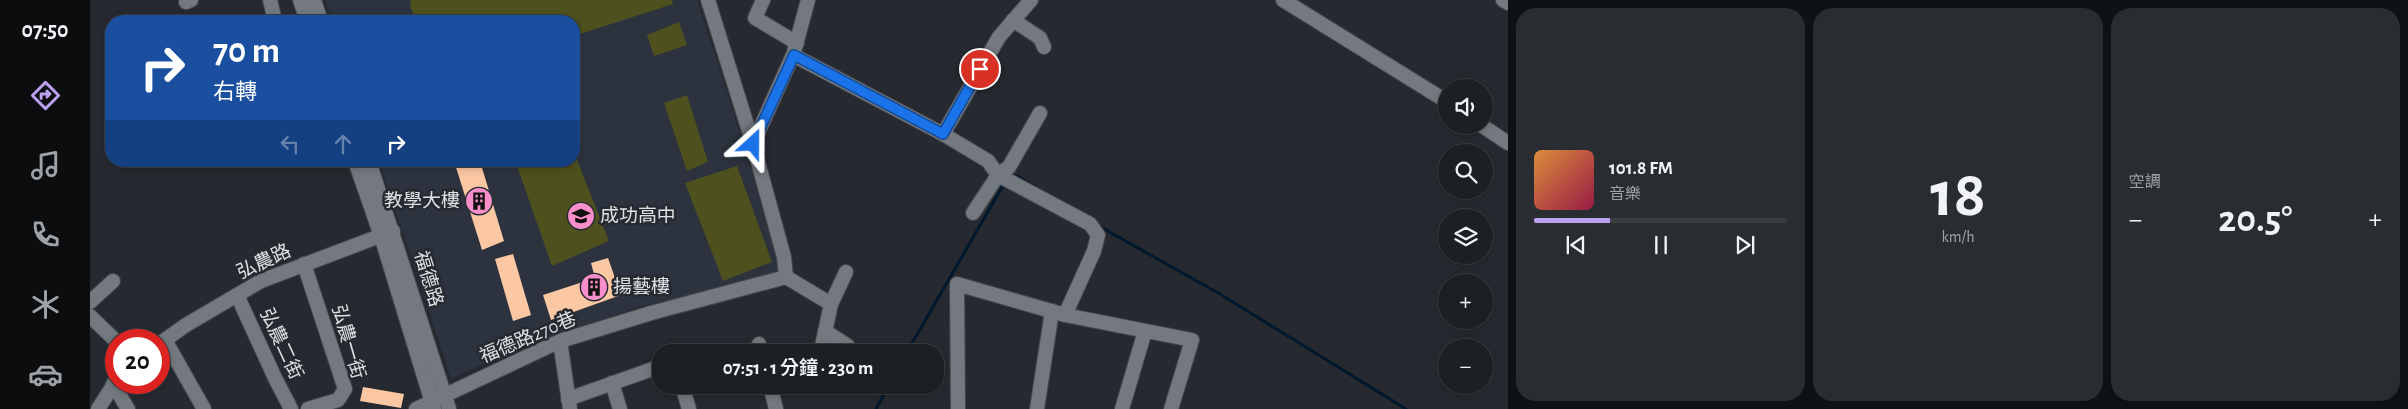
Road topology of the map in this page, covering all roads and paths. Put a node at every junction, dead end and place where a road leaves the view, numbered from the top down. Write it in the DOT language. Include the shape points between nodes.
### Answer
graph roads {
  1 [pos="270,0"];
  2 [pos="300,0"];
  3 [pos="314,0"];
  4 [pos="708,0"];
  5 [pos="763,0"];
  6 [pos="808,0"];
  7 [pos="1030,0"];
  8 [pos="1283,0"];
  9 [pos="1503,0"];
  10 [pos="1508,2"];
  11 [pos="274,15"];
  12 [pos="305,15"];
  13 [pos="319,15"];
  14 [pos="1013,20"];
  15 [pos="1044,47"];
  16 [pos="795,49"];
  17 [pos="1438,96"];
  18 [pos="1040,113"];
  19 [pos="1493,133"];
  20 [pos="943,134"];
  21 [pos="1508,143"];
  22 [pos="753,144"];
  23 [pos="358,167"];
  24 [pos="370,167"];
  25 [pos="998,175"];
  26 [pos="973,213"];
  27 [pos="387,233"];
  28 [pos="304,264"];
  29 [pos="846,272"];
  30 [pos="786,277"];
  31 [pos="112,280"];
  32 [pos="237,294"];
  33 [pos="90,302"];
  34 [pos="831,304"];
  35 [pos="1059,313"];
  36 [pos="90,316"];
  37 [pos="105,330"];
  38 [pos="1145,331"];
  39 [pos="825,332"];
  40 [pos="170,337"];
  41 [pos="560,341"];
  42 [pos="822,344"];
  43 [pos="845,344"];
  44 [pos="170,355"];
  45 [pos="652,369"];
  46 [pos="612,383"];
  47 [pos="108,394"];
  48 [pos="120,394"];
  49 [pos="685,394"];
  50 [pos="772,394"];
  51 [pos="440,404"];
  52 [pos="569,404"];
  53 [pos="98,409"];
  54 [pos="128,409"];
  55 [pos="204,409"];
  56 [pos="291,409"];
  57 [pos="308,409"];
  58 [pos="416,409"];
  59 [pos="620,409"];
  60 [pos="689,409"];
  61 [pos="776,409"];
  62 [pos="958,409"];
  63 [pos="1037,409"];
  64 [pos="1122,409"];
  65 [pos="1170,409"];
  1 -- 11 [label="street"];
  2 -- 12 [label="street"];
  3 -- 13 [label="street"];
  4 -- 22 [label="street"];
  5 -- 16 [label="street" via="756,18"];
  6 -- 16 [label="street"];
  7 -- 14 [label="street"];
  8 -- 17 [label="street"];
  9 -- 10 [label="street"];
  14 -- 15 [label="street" via="1040,38"];
  14 -- 20 [label="street" via="999,37"];
  16 -- 20 [label="street"];
  16 -- 22 [label="street"];
  18 -- 25 [label="street" via="1009,167"];
  19 -- 21 [label="street"];
  20 -- 25 [label="street" via="988,161"];
  22 -- 30 [label="street" via="784,257"];
  23 -- 27 [label="street, 福德路"];
  24 -- 27 [label="street, 福德路"];
  25 -- 26 [label="street"];
  25 -- 35 [label="street" via="1090,224 1098,235 1094,251"];
  27 -- 28 [label="street, 弘農路"];
  27 -- 51 [label="street, 福德路"];
  28 -- 32 [label="street, 弘農路"];
  28 -- 57 [label="street, 弘農一街" via="345,389 338,400"];
  29 -- 34 [label="street"];
  30 -- 34 [label="street"];
  30 -- 41 [label="street, 福德路270巷"];
  31 -- 33 [label="street"];
  32 -- 40 [label="street, 弘農路"];
  32 -- 56 [label="street, 弘農二街"];
  34 -- 39 [label="street"];
  35 -- 38 [label="street"];
  35 -- 62 [label="street" via="957,284"];
  35 -- 63 [label="street"];
  36 -- 37 [label="street"];
  38 -- 64 [label="street"];
  38 -- 65 [label="street" via="1192,340"];
  39 -- 42 [label="street"];
  39 -- 43 [label="street"];
  41 -- 51 [label="street, 福德路270巷"];
  41 -- 52 [label="street"];
  44 -- 55 [label="street"];
  45 -- 46 [label="street"];
  46 -- 52 [label="street"];
  46 -- 59 [label="street"];
  47 -- 53 [label="street"];
  48 -- 54 [label="street"];
  49 -- 60 [label="street"];
  50 -- 61 [label="street"];
  51 -- 58 [label="street, 福德路270巷"];
}
